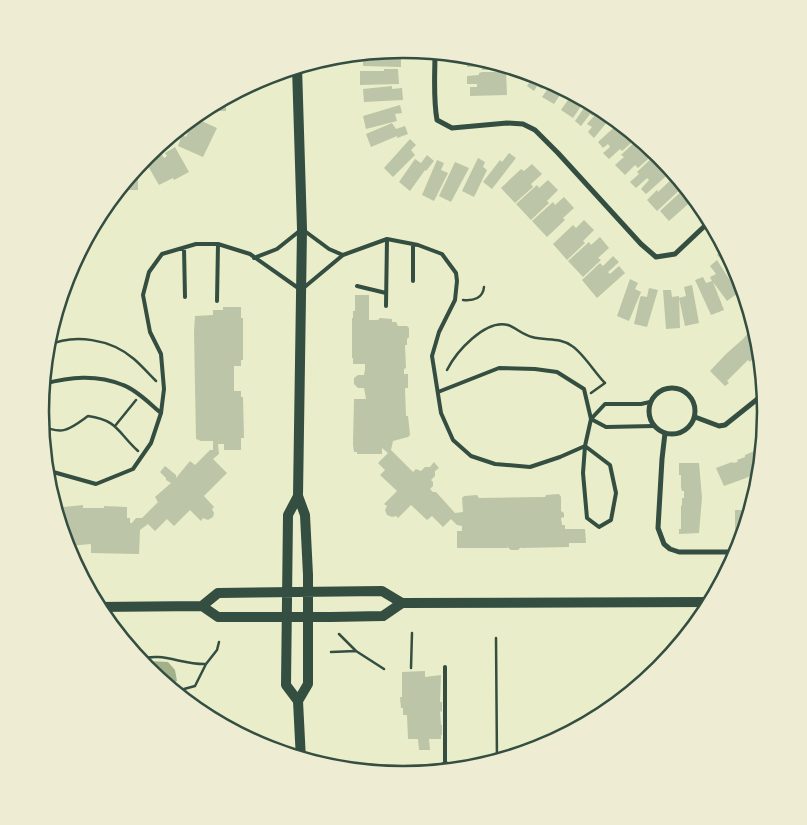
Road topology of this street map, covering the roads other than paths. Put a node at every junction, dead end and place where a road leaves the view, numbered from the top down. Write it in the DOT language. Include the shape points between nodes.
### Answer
graph roads {
  1 [pos="435,60"];
  2 [pos="297,74"];
  3 [pos="705,226"];
  4 [pos="302,230"];
  5 [pos="387,239"];
  6 [pos="218,244"];
  7 [pos="413,244"];
  8 [pos="184,248"];
  9 [pos="343,255"];
  10 [pos="254,258"];
  11 [pos="413,281"];
  12 [pos="356,286"];
  13 [pos="301,290"];
  14 [pos="386,293"];
  15 [pos="185,297"];
  16 [pos="217,301"];
  17 [pos="386,306"];
  18 [pos="51,382"];
  19 [pos="438,392"];
  20 [pos="757,399"];
  21 [pos="650,402"];
  22 [pos="161,413"];
  23 [pos="695,417"];
  24 [pos="591,419"];
  25 [pos="654,426"];
  26 [pos="665,433"];
  27 [pos="585,446"];
  28 [pos="54,472"];
  29 [pos="298,496"];
  30 [pos="729,552"];
  31 [pos="286,593"];
  32 [pos="307,593"];
  33 [pos="703,602"];
  34 [pos="402,603"];
  35 [pos="202,606"];
  36 [pos="107,607"];
  37 [pos="307,617"];
  38 [pos="287,618"];
  39 [pos="445,667"];
  40 [pos="298,701"];
  41 [pos="301,752"];
  42 [pos="446,763"];
  43 [pos="442,765"];
  1 -- 3 [label="street" via="434,105 437,120 452,128 507,123 522,124 534,130 656,257 675,254"];
  2 -- 4 [label="main road"];
  4 -- 9 [label="lane"];
  4 -- 10 [label="lane" via="277,248"];
  4 -- 13 [label="main road"];
  5 -- 7 [label="lane"];
  5 -- 9 [label="lane"];
  5 -- 14 [label="lane"];
  6 -- 8 [label="lane" via="196,244"];
  6 -- 10 [label="lane"];
  6 -- 16 [label="lane"];
  7 -- 11 [label="lane"];
  7 -- 19 [label="lane" via="442,254 456,273 455,300 439,332 432,356"];
  8 -- 15 [label="lane"];
  8 -- 22 [label="lane" via="162,254 149,272 143,296 150,332 161,354 164,389"];
  9 -- 13 [label="lane"];
  10 -- 13 [label="lane"];
  12 -- 14 [label="lane"];
  13 -- 29 [label="main road"];
  14 -- 17 [label="lane"];
  18 -- 22 [label="lane" via="87,376 124,385"];
  19 -- 24 [label="lane" via="499,368 557,372 584,389"];
  19 -- 27 [label="lane" via="441,413 454,440 471,456 495,464 530,467"];
  20 -- 23 [label="street" via="725,425 719,426"];
  21 -- 23 [label="street" via="661,390 683,390 694,402"];
  21 -- 24 [label="lane" via="605,404"];
  21 -- 25 [label="street" via="649,414"];
  22 -- 28 [label="lane" via="151,442 133,468 96,484"];
  23 -- 26 [label="street" via="680,433"];
  24 -- 25 [label="lane" via="606,426"];
  24 -- 27 [label="lane"];
  25 -- 26 [label="street"];
  26 -- 30 [label="street" via="658,528 664,544 679,552"];
  27 -- 27 [label="lane" via="587,518 599,526 611,520 616,493 610,465"];
  29 -- 31 [label="main road" via="288,515"];
  29 -- 32 [label="main road" via="305,515"];
  31 -- 32 [label="main road"];
  31 -- 35 [label="main road" via="218,593"];
  31 -- 38 [label="main road"];
  32 -- 34 [label="main road" via="382,591"];
  32 -- 37 [label="main road"];
  33 -- 34 [label="main road"];
  34 -- 37 [label="main road" via="383,616"];
  35 -- 36 [label="main road"];
  35 -- 38 [label="main road" via="218,617"];
  37 -- 38 [label="main road"];
  37 -- 40 [label="main road" via="308,684"];
  38 -- 40 [label="main road" via="286,685"];
  39 -- 42 [label="lane"];
  40 -- 41 [label="main road"];
  42 -- 43 [label="lane"];
}
